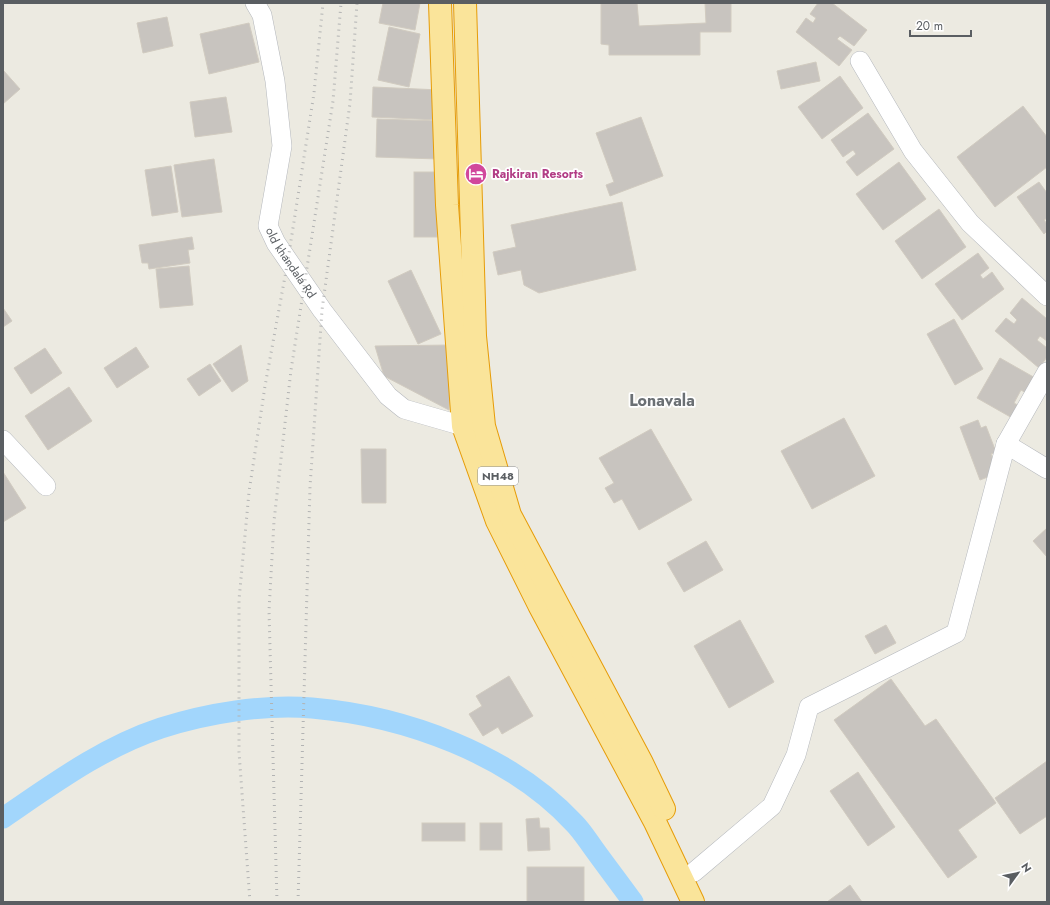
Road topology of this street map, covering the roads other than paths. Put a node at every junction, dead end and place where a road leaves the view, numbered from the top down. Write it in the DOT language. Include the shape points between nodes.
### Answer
graph roads {
  1 [pos="255,3"];
  2 [pos="440,3"];
  3 [pos="465,3"];
  4 [pos="860,61"];
  5 [pos="1047,296"];
  6 [pos="1047,372"];
  7 [pos="463,426"];
  8 [pos="3,440"];
  9 [pos="1006,444"];
  10 [pos="1047,469"];
  11 [pos="46,486"];
  12 [pos="694,872"];
  13 [pos="693,902"];
  14 [pos="709,902"];
  1 -- 7 [label="street, old khandala Rd" via="262,15 275,81 282,146 268,226 276,243 322,310 388,396 404,409"];
  2 -- 7 [label="highway, NH48" via="446,205"];
  3 -- 12 [label="highway, NH48" via="475,336 484,426 510,516 642,763"];
  4 -- 5 [label="street" via="918,157 970,222"];
  6 -- 9 [label="street"];
  7 -- 13 [label="highway, NH48" via="497,521 655,822"];
  8 -- 11 [label="street"];
  9 -- 10 [label="street"];
  9 -- 12 [label="street" via="956,633 809,707 796,755 772,806"];
  12 -- 14 [label="highway, NH48"];
}
